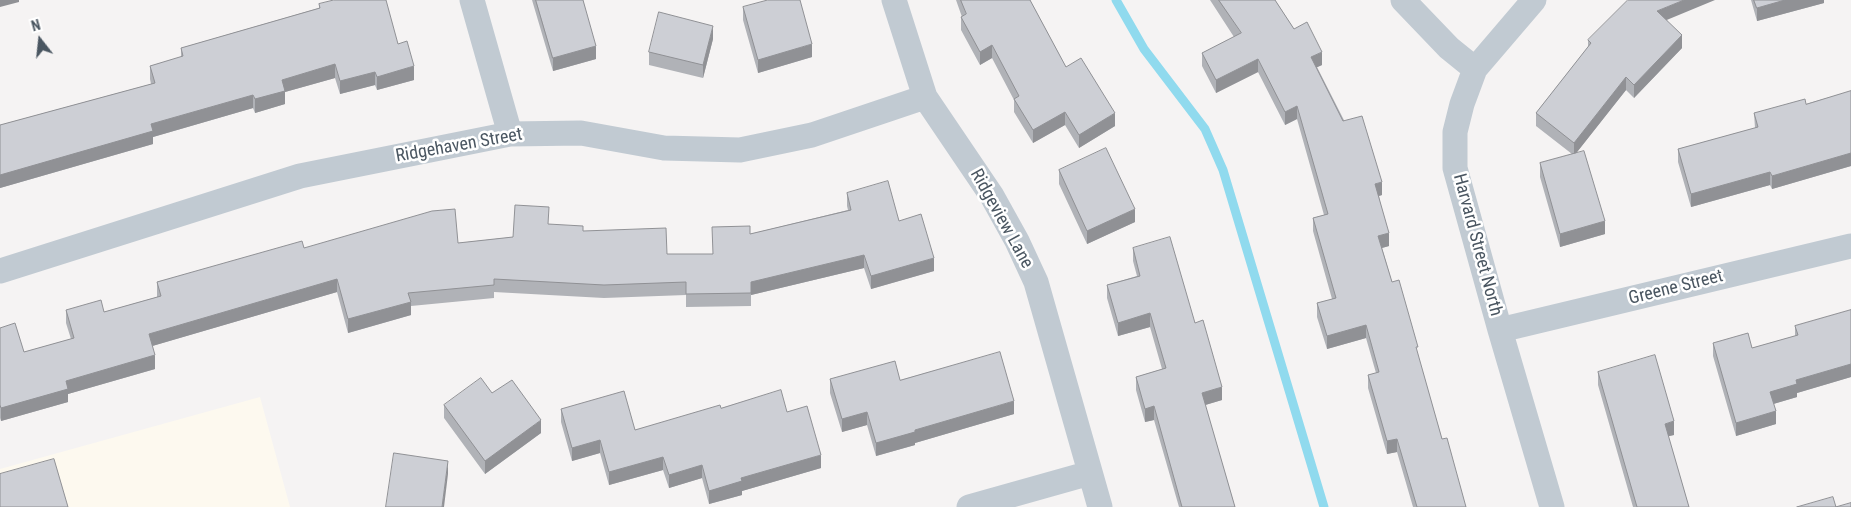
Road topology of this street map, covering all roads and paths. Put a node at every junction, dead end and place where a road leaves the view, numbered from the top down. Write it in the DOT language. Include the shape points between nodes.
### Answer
graph roads {
  1 [pos="472,0"];
  2 [pos="894,0"];
  3 [pos="1403,0"];
  4 [pos="1534,0"];
  5 [pos="1475,69"];
  6 [pos="925,97"];
  7 [pos="510,134"];
  8 [pos="1851,246"];
  9 [pos="0,271"];
  10 [pos="1500,330"];
  11 [pos="1090,473"];
  12 [pos="969,507"];
  13 [pos="1100,507"];
  14 [pos="1552,507"];
  1 -- 7 [label="street"];
  2 -- 6 [label="street, Ridgeview Lane"];
  3 -- 5 [label="street" via="1449,48"];
  4 -- 5 [label="street, Harvard Street North"];
  5 -- 10 [label="street, Harvard Street North" via="1455,132 1455,168"];
  6 -- 7 [label="street, Ridgehaven Street" via="812,135 740,150 664,148 581,133"];
  6 -- 11 [label="street, Ridgeview Lane" via="992,196 1036,282"];
  7 -- 9 [label="street, Ridgehaven Street" via="300,176"];
  8 -- 10 [label="street, Greene Street"];
  10 -- 14 [label="street, Harvard Street North"];
  11 -- 12 [label="street"];
  11 -- 13 [label="street, Ridgeview Lane"];
}
